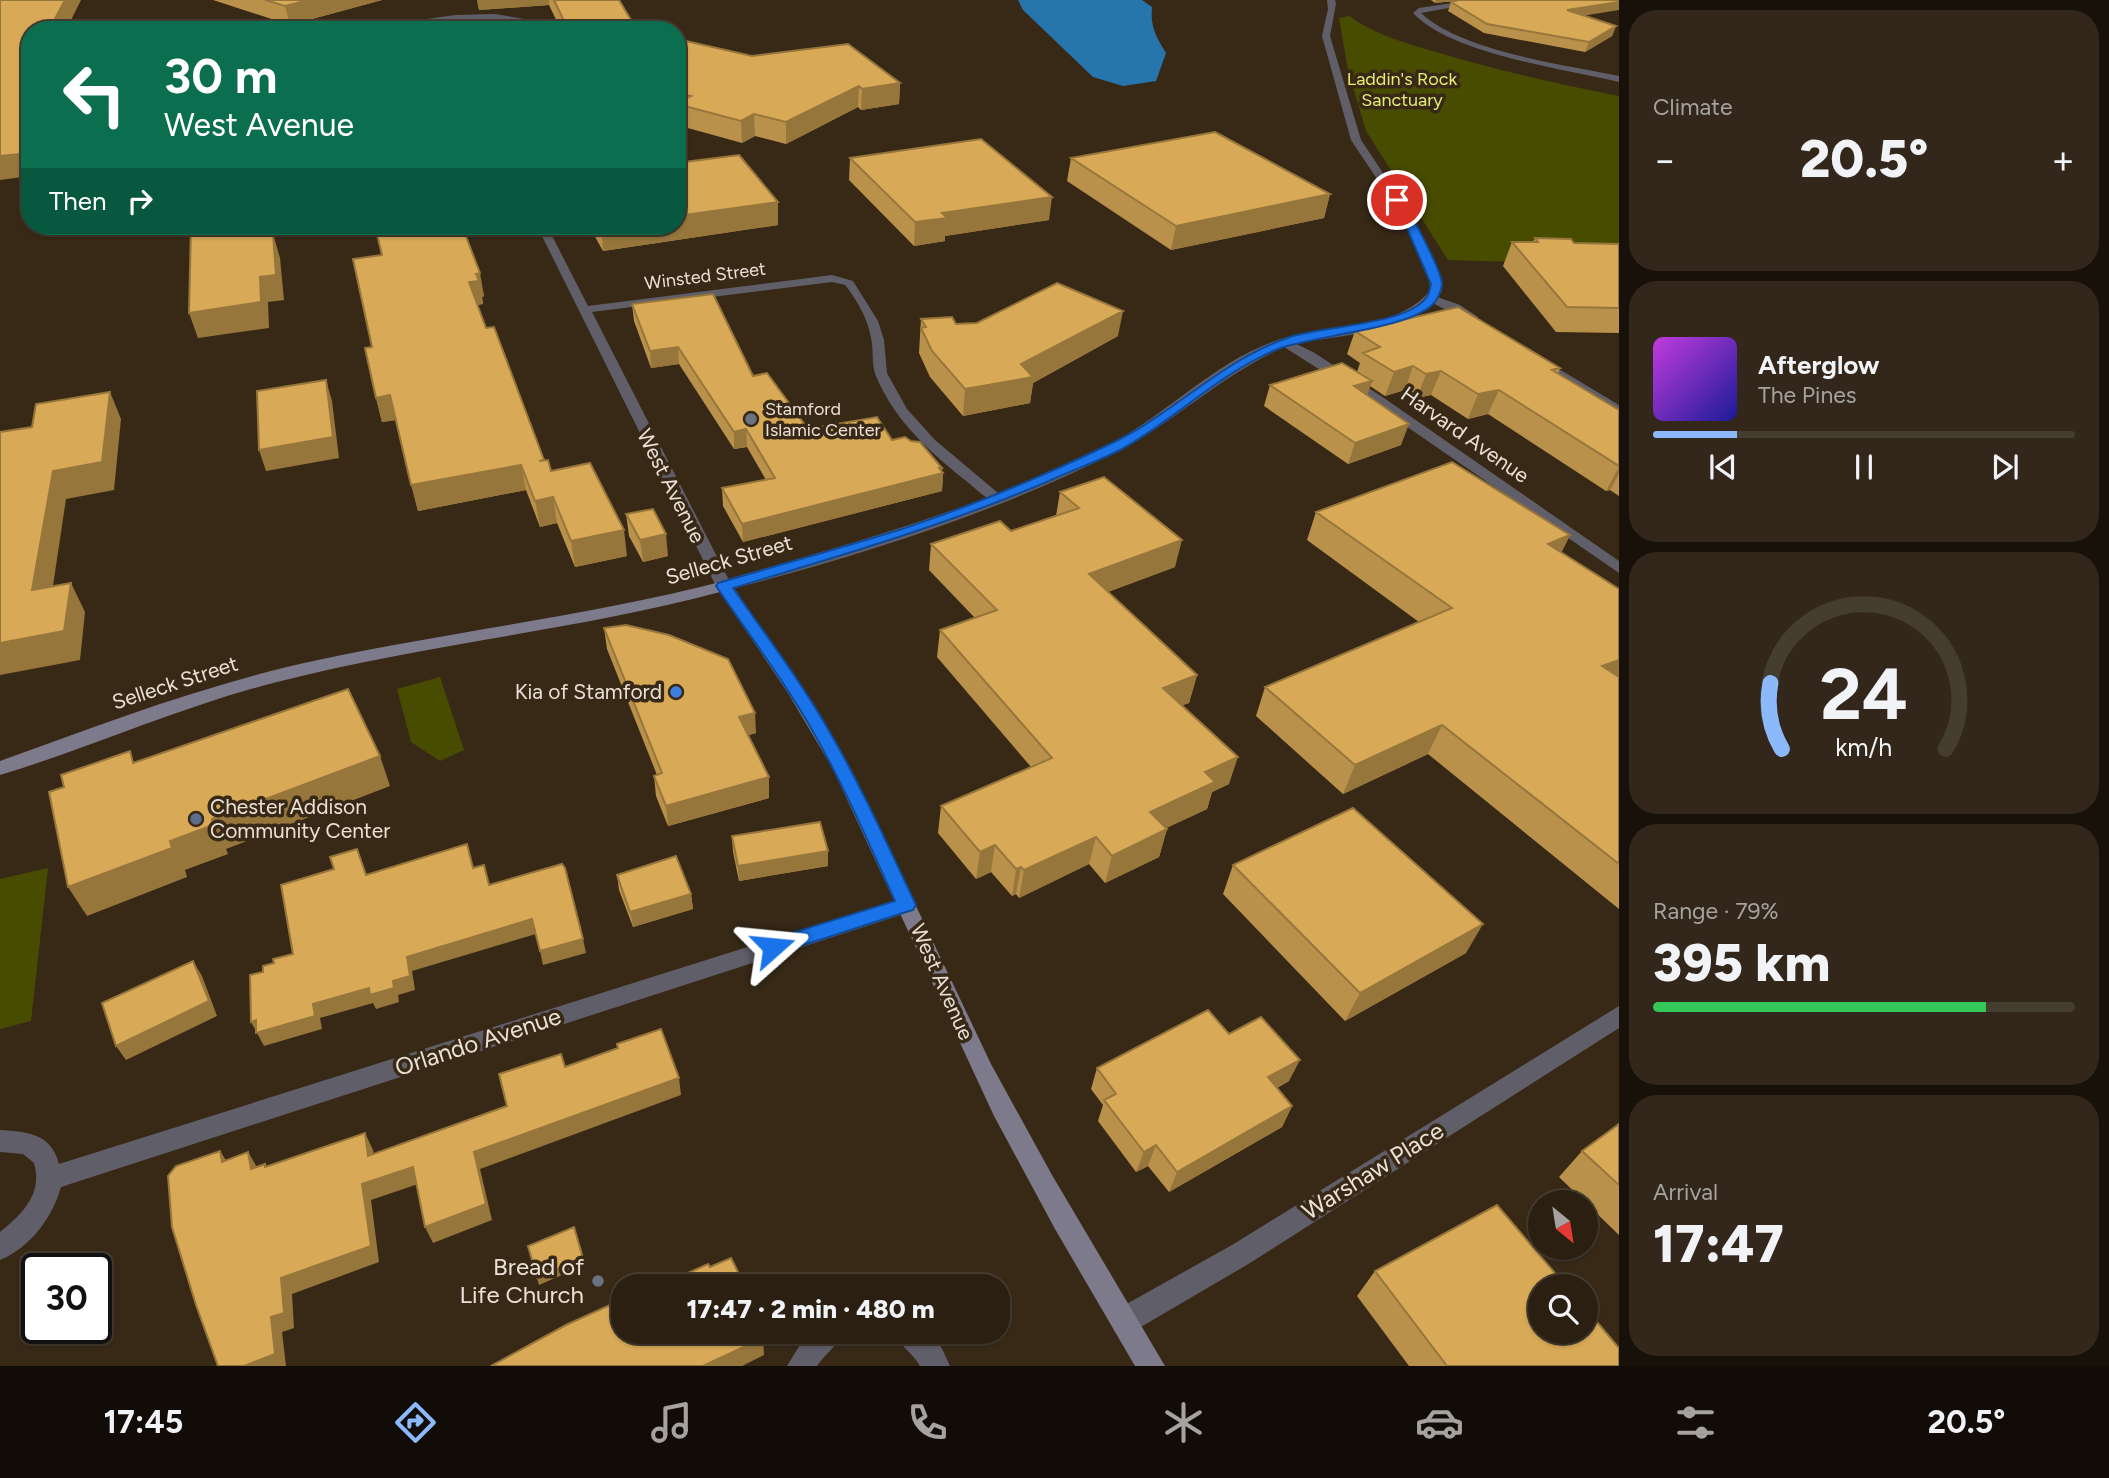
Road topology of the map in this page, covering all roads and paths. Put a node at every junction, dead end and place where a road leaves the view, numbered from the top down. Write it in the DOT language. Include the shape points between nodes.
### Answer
graph roads {
  1 [pos="1331,0"];
  2 [pos="1488,0"];
  3 [pos="442,21"];
  4 [pos="529,21"];
  5 [pos="1619,79"];
  6 [pos="546,235"];
  7 [pos="1432,299"];
  8 [pos="583,310"];
  9 [pos="1489,330"];
  10 [pos="1284,342"];
  11 [pos="1523,351"];
  12 [pos="1619,411"];
  13 [pos="998,498"];
  14 [pos="1619,568"];
  15 [pos="724,586"];
  16 [pos="0,768"];
  17 [pos="906,905"];
  18 [pos="1619,1016"];
  19 [pos="0,1141"];
  20 [pos="50,1179"];
  21 [pos="0,1247"];
  22 [pos="1124,1321"];
  23 [pos="815,1344"];
  24 [pos="922,1344"];
  25 [pos="801,1366"];
  26 [pos="936,1366"];
  27 [pos="1151,1366"];
  1 -- 7 [label="street" via="1326,36 1349,121 1364,155 1412,224 1435,277"];
  2 -- 5 [label="street" via="1431,6 1417,13 1428,26 1448,35"];
  3 -- 4 [label="street" via="498,17"];
  6 -- 8 [label="street, West Avenue"];
  7 -- 9 [label="street" via="1456,308"];
  7 -- 10 [label="street, Selleck Street" via="1389,321"];
  8 -- 13 [label="street, Winsted Street" via="832,278 849,282 877,335 880,370 903,412 936,451"];
  8 -- 15 [label="street, West Avenue"];
  10 -- 13 [label="street, Selleck Street" via="1243,361 1160,421 1115,447"];
  10 -- 14 [label="street, Harvard Avenue" via="1379,401"];
  11 -- 12 [label="street"];
  13 -- 15 [label="street, Selleck Street" via="926,526"];
  15 -- 16 [label="main road, Selleck Street" via="659,603 279,676 149,714"];
  15 -- 17 [label="main road, West Avenue" via="824,736"];
  17 -- 20 [label="street, Orlando Avenue"];
  17 -- 22 [label="main road, West Avenue" via="1000,1105"];
  18 -- 22 [label="street, Warshaw Place" via="1253,1247"];
  19 -- 20 [label="street" via="27,1143 45,1156"];
  20 -- 21 [label="street" via="40,1208"];
  22 -- 27 [label="main road, West Avenue"];
  23 -- 25 [label="street"];
  24 -- 26 [label="street"];
}
